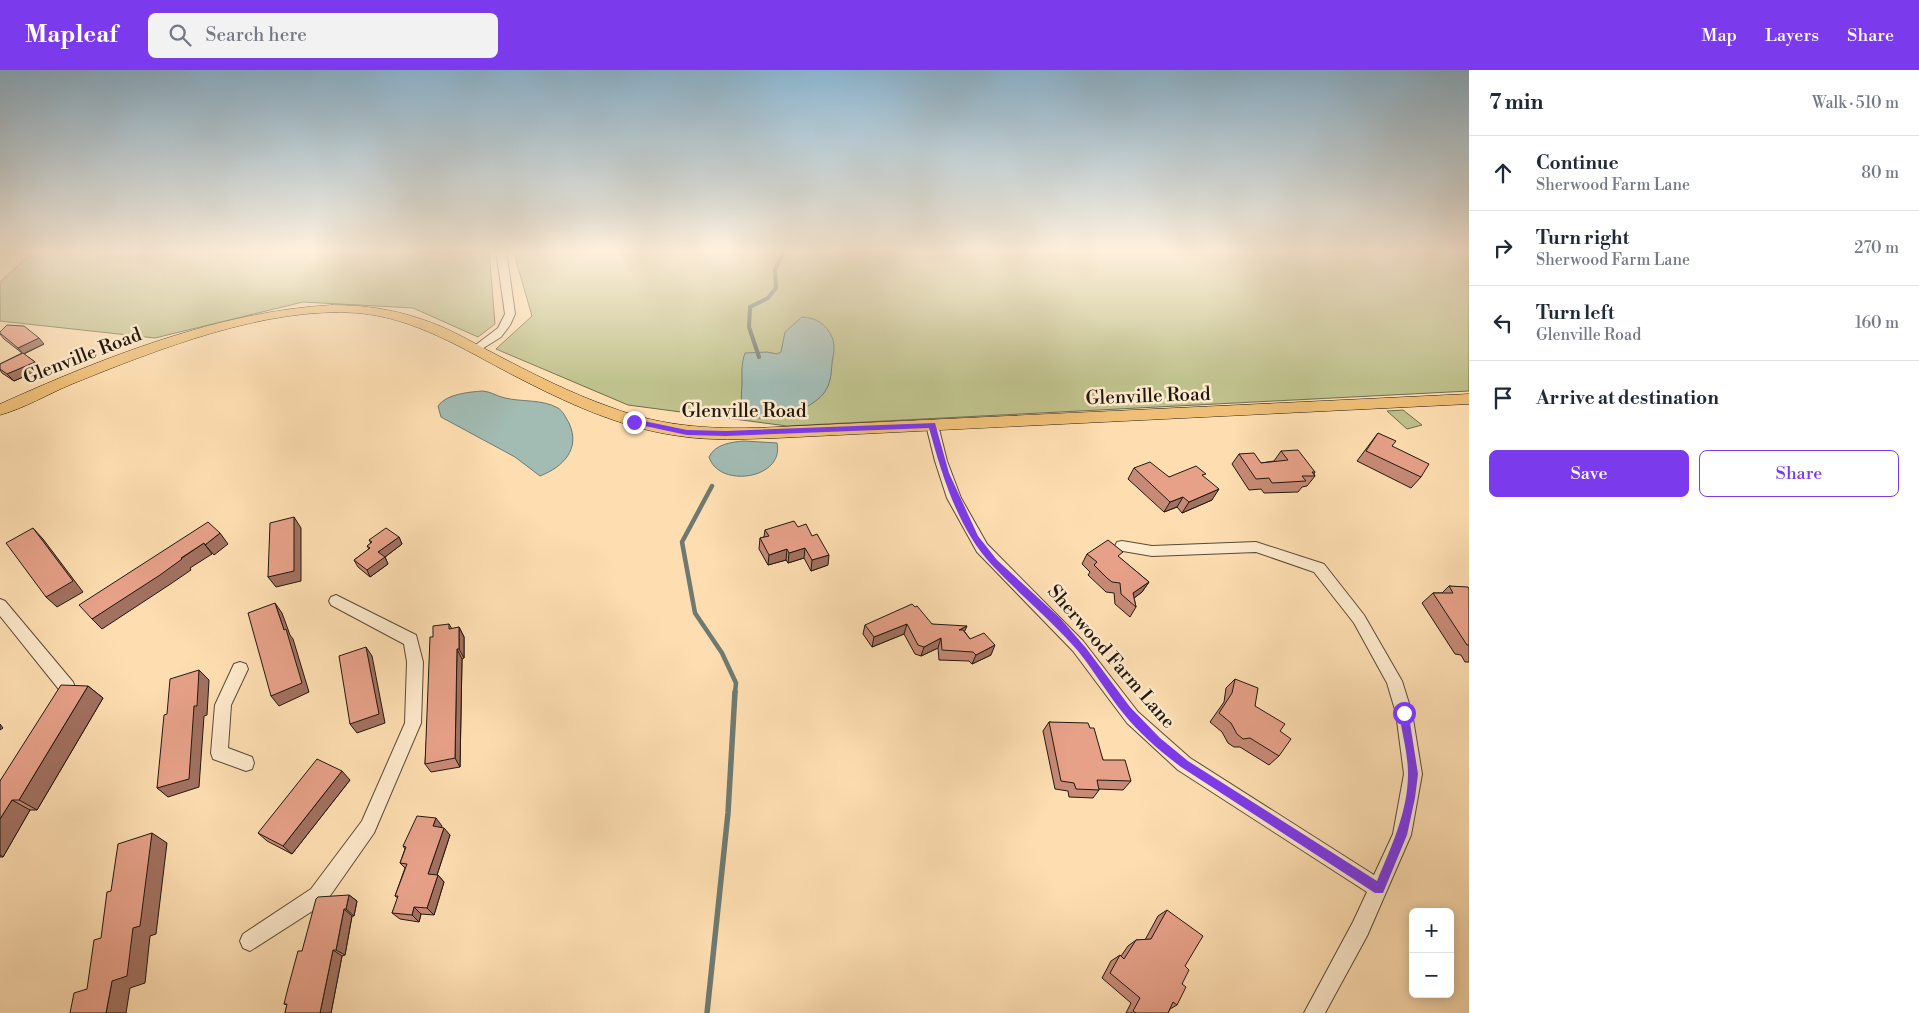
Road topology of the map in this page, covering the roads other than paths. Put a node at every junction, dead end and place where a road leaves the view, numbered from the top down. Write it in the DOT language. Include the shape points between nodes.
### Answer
graph roads {
  1 [pos="507,294"];
  2 [pos="477,350"];
  3 [pos="1469,399"];
  4 [pos="0,410"];
  5 [pos="932,425"];
  6 [pos="1122,546"];
  7 [pos="336,601"];
  8 [pos="0,604"];
  9 [pos="240,669"];
  10 [pos="67,687"];
  11 [pos="246,763"];
  12 [pos="1379,889"];
  13 [pos="250,941"];
  14 [pos="1314,1013"];
  1 -- 2 [label="street" via="509,321"];
  2 -- 4 [label="main road, Glenville Road" via="436,329 398,315 355,309 301,311 239,323 132,356"];
  2 -- 5 [label="main road, Glenville Road" via="602,410 662,429 744,434"];
  3 -- 5 [label="main road, Glenville Road"];
  5 -- 12 [label="street, Sherwood Farm Lane" via="945,473 975,537 994,562 1057,621 1127,710 1156,741 1184,764"];
  6 -- 12 [label="street" via="1152,551 1256,547 1319,568 1343,597 1394,681 1404,713 1413,774 1402,835"];
  7 -- 13 [label="street" via="411,640 415,662 412,723 368,827 318,896"];
  8 -- 10 [label="street"];
  9 -- 11 [label="street" via="223,705 219,753"];
  12 -- 14 [label="street"];
}
